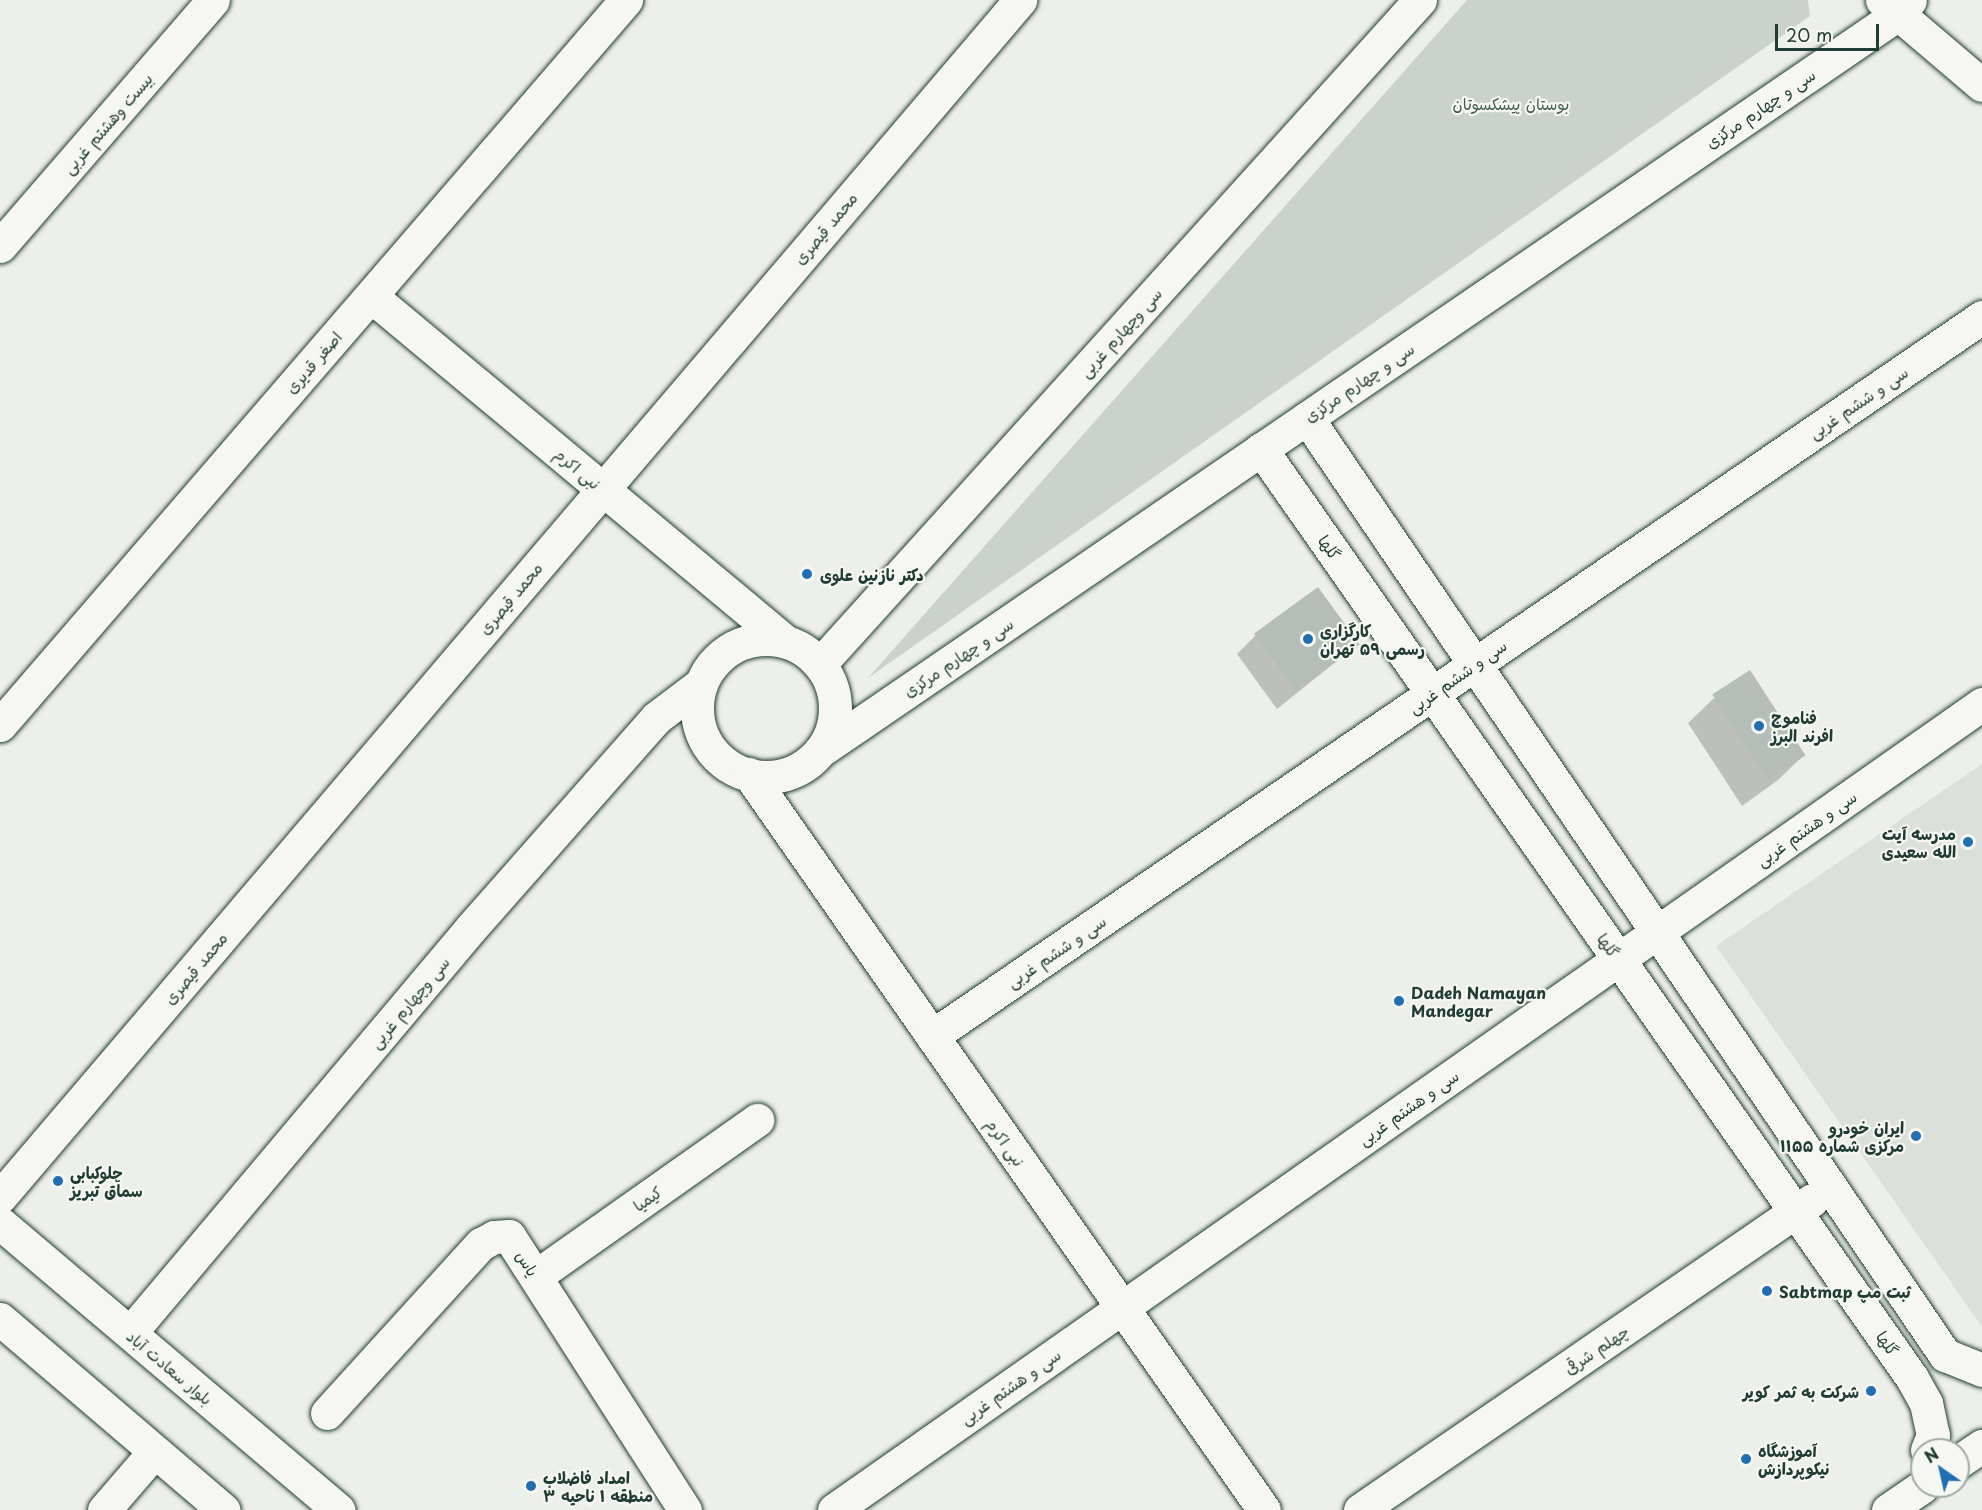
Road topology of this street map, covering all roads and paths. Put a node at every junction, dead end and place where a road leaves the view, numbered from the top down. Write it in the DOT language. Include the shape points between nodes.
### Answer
graph roads {
  1 [pos="213,0"];
  2 [pos="626,0"];
  3 [pos="1020,0"];
  4 [pos="1420,0"];
  5 [pos="1896,5"];
  6 [pos="1982,86"];
  7 [pos="0,246"];
  8 [pos="371,296"];
  9 [pos="1982,317"];
  10 [pos="1307,418"];
  11 [pos="1261,449"];
  12 [pos="603,489"];
  13 [pos="785,641"];
  14 [pos="820,664"];
  15 [pos="1474,664"];
  16 [pos="701,684"];
  17 [pos="1432,693"];
  18 [pos="1982,704"];
  19 [pos="0,725"];
  20 [pos="820,751"];
  21 [pos="749,774"];
  22 [pos="1657,932"];
  23 [pos="1619,959"];
  24 [pos="932,1036"];
  25 [pos="757,1120"];
  26 [pos="1831,1187"];
  27 [pos="0,1197"];
  28 [pos="1796,1212"];
  29 [pos="0,1223"];
  30 [pos="536,1276"];
  31 [pos="1122,1308"];
  32 [pos="0,1318"];
  33 [pos="130,1333"];
  34 [pos="1982,1370"];
  35 [pos="327,1413"];
  36 [pos="1932,1438"];
  37 [pos="153,1453"];
  38 [pos="206,1505"];
  39 [pos="104,1510"];
  40 [pos="339,1510"];
  41 [pos="685,1510"];
  42 [pos="834,1510"];
  43 [pos="1264,1510"];
  44 [pos="1360,1510"];
  1 -- 7 [label="street, بیست وهشتم غربی"];
  2 -- 8 [label="street, اصغر قدیری"];
  3 -- 12 [label="street, محمد قیصری"];
  4 -- 14 [label="street, سی وچهارم غربی"];
  5 -- 6 [label="street"];
  5 -- 10 [label="street, سی و چهارم مرکزی"];
  8 -- 12 [label="street, نبی اکرم"];
  8 -- 19 [label="street, اصغر قدیری"];
  9 -- 15 [label="street, سی و ششم غربی"];
  10 -- 11 [label="street, سی و چهارم مرکزی"];
  10 -- 15 [label="street"];
  11 -- 17 [label="street, گلها"];
  11 -- 20 [label="street, سی و چهارم مرکزی"];
  12 -- 13 [label="street, نبی اکرم"];
  12 -- 27 [label="street, محمد قیصری"];
  13 -- 14 [label="street"];
  13 -- 16 [label="street" via="743,643 711,666"];
  14 -- 20 [label="street" via="831,685 835,708 831,730"];
  15 -- 17 [label="street, سی و ششم غربی"];
  15 -- 22 [label="street"];
  16 -- 21 [label="street" via="697,705 707,745 721,761"];
  16 -- 33 [label="street, سی وچهارم غربی" via="656,718 478,919"];
  17 -- 23 [label="street, گلها"];
  17 -- 24 [label="street, سی و ششم غربی"];
  18 -- 22 [label="street, سی و هشتم غربی"];
  20 -- 21 [label="street" via="802,766 781,775"];
  21 -- 24 [label="street, نبی اکرم"];
  22 -- 23 [label="street, سی و هشتم غربی"];
  22 -- 26 [label="street"];
  23 -- 28 [label="street, گلها"];
  23 -- 31 [label="street, سی و هشتم غربی"];
  24 -- 31 [label="street, نبی اکرم"];
  25 -- 30 [label="street, کیمیا"];
  26 -- 28 [label="street, چهلم شرقی"];
  26 -- 34 [label="street" via="1945,1355"];
  28 -- 36 [label="street, گلها" via="1912,1378 1926,1403"];
  28 -- 44 [label="street, چهلم شرقی"];
  29 -- 33 [label="street, بلوار سعادت آباد"];
  30 -- 35 [label="street, یاس" via="510,1236 494,1237 481,1244"];
  30 -- 41 [label="street, یاس"];
  31 -- 42 [label="street, سی و هشتم غربی"];
  31 -- 43 [label="street, نبی اکرم"];
  32 -- 37 [label="street"];
  33 -- 40 [label="street, بلوار سعادت آباد"];
  37 -- 38 [label="street"];
  37 -- 39 [label="street"];
}
